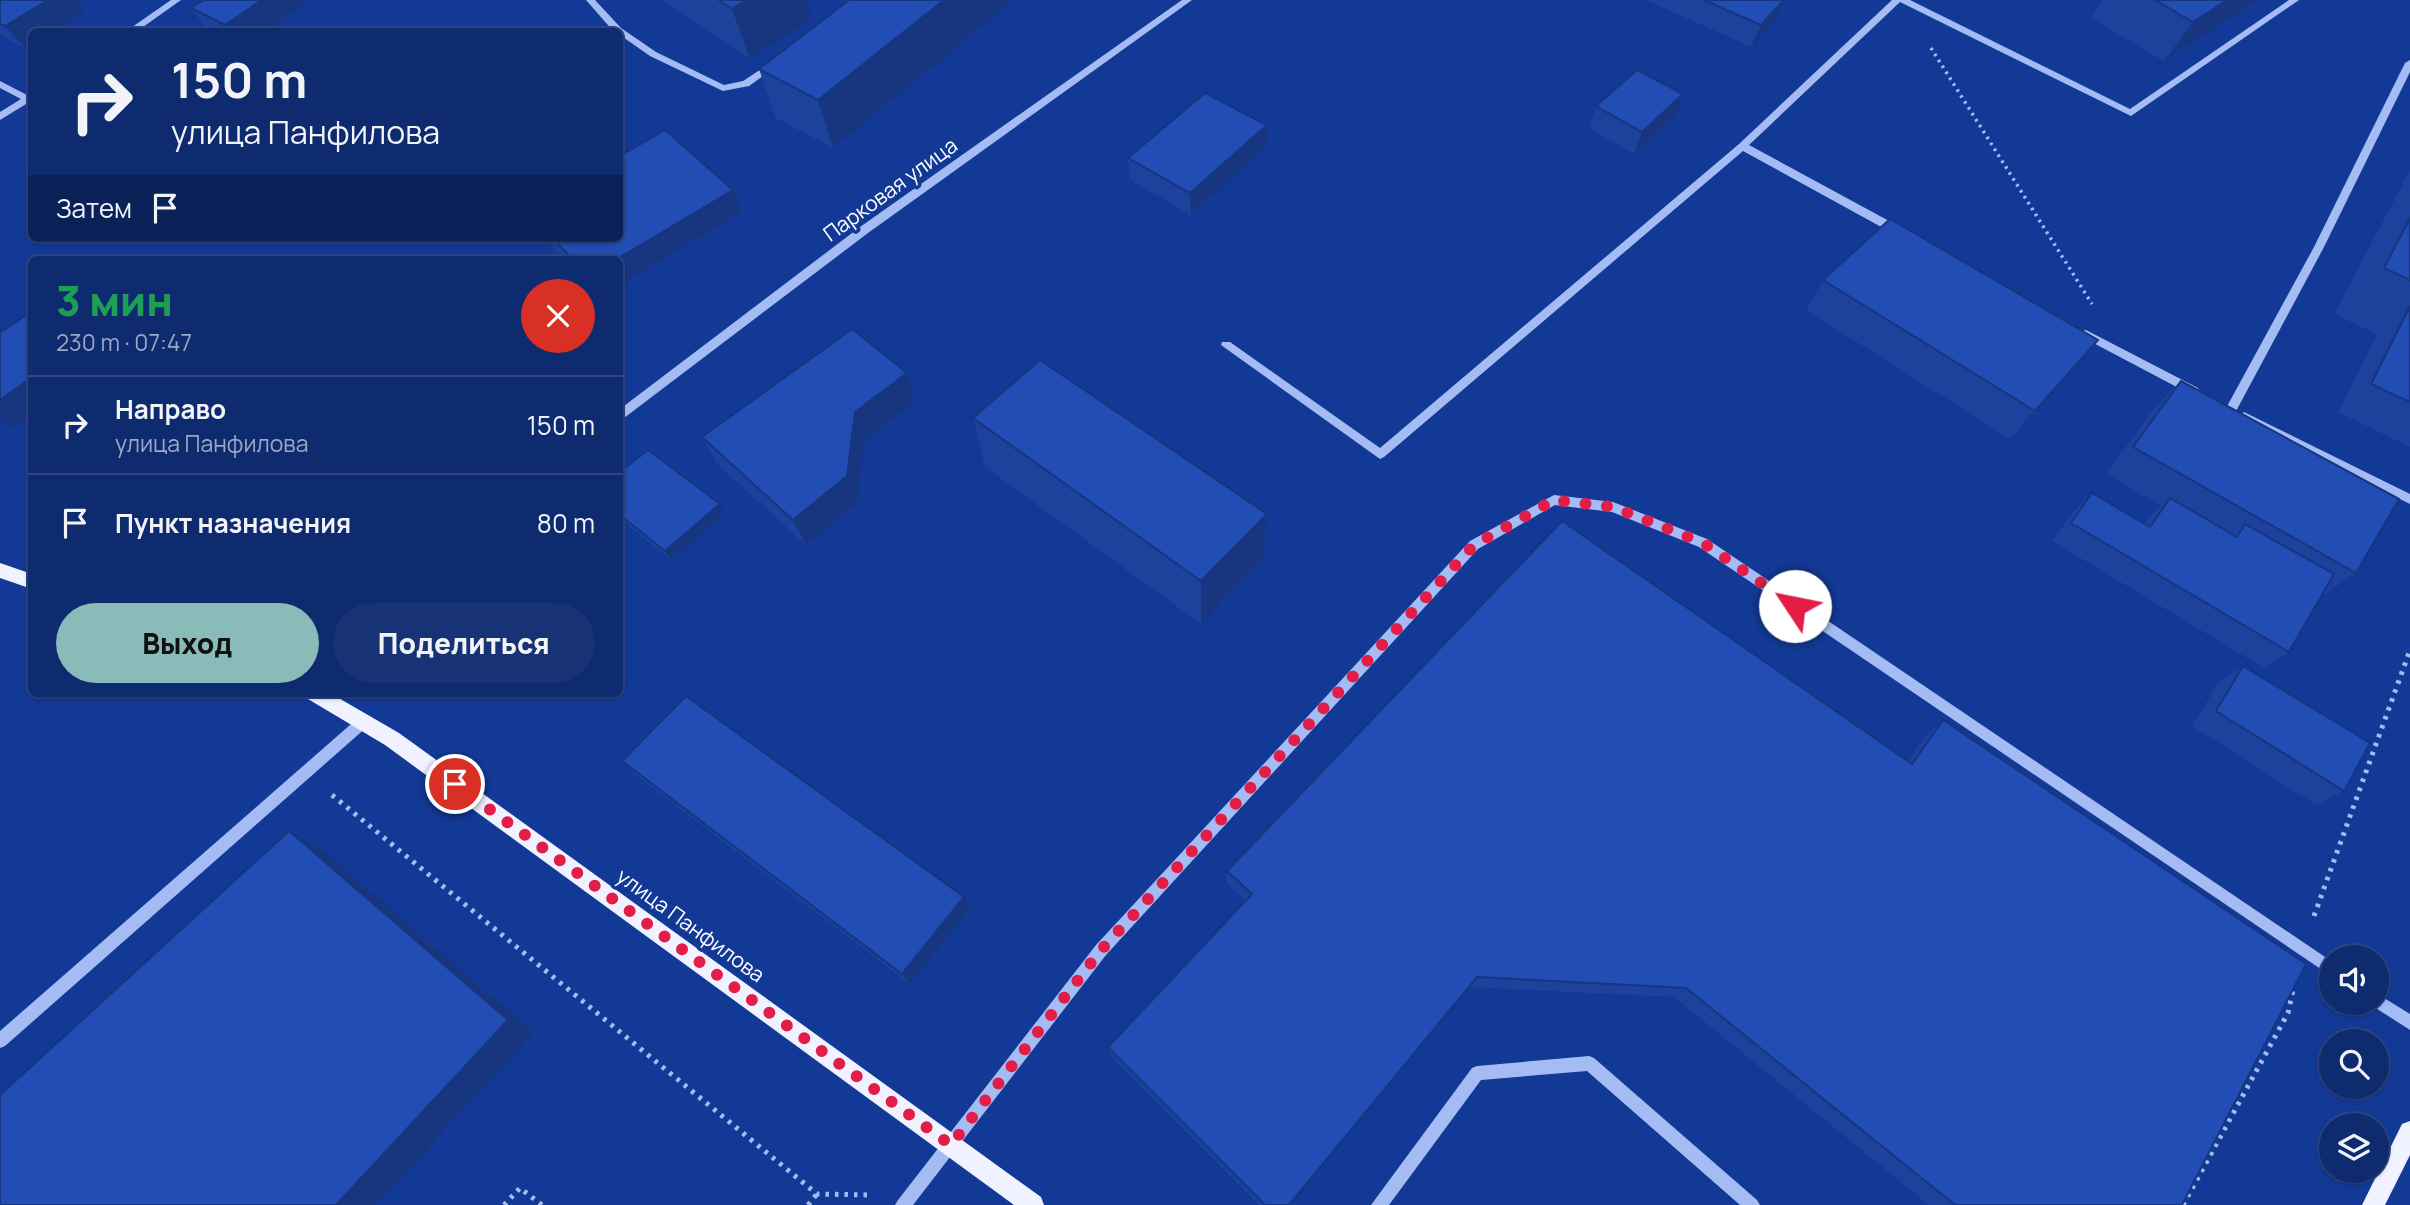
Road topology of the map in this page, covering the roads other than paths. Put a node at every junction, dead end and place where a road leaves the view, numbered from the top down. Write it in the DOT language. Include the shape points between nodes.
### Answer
graph roads {
  1 [pos="177,0"];
  2 [pos="590,0"];
  3 [pos="1897,0"];
  4 [pos="1903,0"];
  5 [pos="2295,0"];
  6 [pos="1183,1"];
  7 [pos="135,28"];
  8 [pos="616,28"];
  9 [pos="623,33"];
  10 [pos="779,61"];
  11 [pos="2410,63"];
  12 [pos="0,84"];
  13 [pos="28,96"];
  14 [pos="28,98"];
  15 [pos="0,117"];
  16 [pos="1742,146"];
  17 [pos="1909,237"];
  18 [pos="2077,329"];
  19 [pos="1226,345"];
  20 [pos="2208,398"];
  21 [pos="2220,404"];
  22 [pos="2231,410"];
  23 [pos="623,413"];
  24 [pos="2410,499"];
  25 [pos="0,570"];
  26 [pos="28,580"];
  27 [pos="321,697"];
  28 [pos="363,722"];
  29 [pos="2319,961"];
  30 [pos="2389,1009"];
  31 [pos="2410,1023"];
  32 [pos="0,1041"];
  33 [pos="2410,1132"];
  34 [pos="951,1145"];
  35 [pos="2386,1194"];
  36 [pos="907,1201"];
  37 [pos="1033,1205"];
  38 [pos="1379,1205"];
  39 [pos="1752,1205"];
  40 [pos="2373,1205"];
  1 -- 7 [label="street"];
  2 -- 8 [label="street"];
  3 -- 16 [label="street"];
  4 -- 5 [label="street" via="2132,113"];
  6 -- 23 [label="street, Парковая улица" via="864,230"];
  9 -- 10 [label="street" via="723,88 746,84"];
  11 -- 22 [label="street"];
  12 -- 13 [label="street"];
  14 -- 15 [label="street"];
  16 -- 17 [label="street"];
  16 -- 19 [label="street" via="1380,454"];
  18 -- 20 [label="street"];
  21 -- 22 [label="street"];
  22 -- 24 [label="street"];
  25 -- 26 [label="main road"];
  27 -- 28 [label="main road, улица Панфилова"];
  28 -- 32 [label="street"];
  28 -- 34 [label="main road, улица Панфилова" via="392,738"];
  29 -- 34 [label="street" via="1703,543 1613,507 1554,500 1474,545 1101,950"];
  30 -- 31 [label="lane"];
  33 -- 35 [label="main road"];
  34 -- 36 [label="street"];
  34 -- 37 [label="main road, улица Панфилова"];
  35 -- 40 [label="main road"];
  38 -- 39 [label="lane" via="1478,1073 1589,1063"];
}
